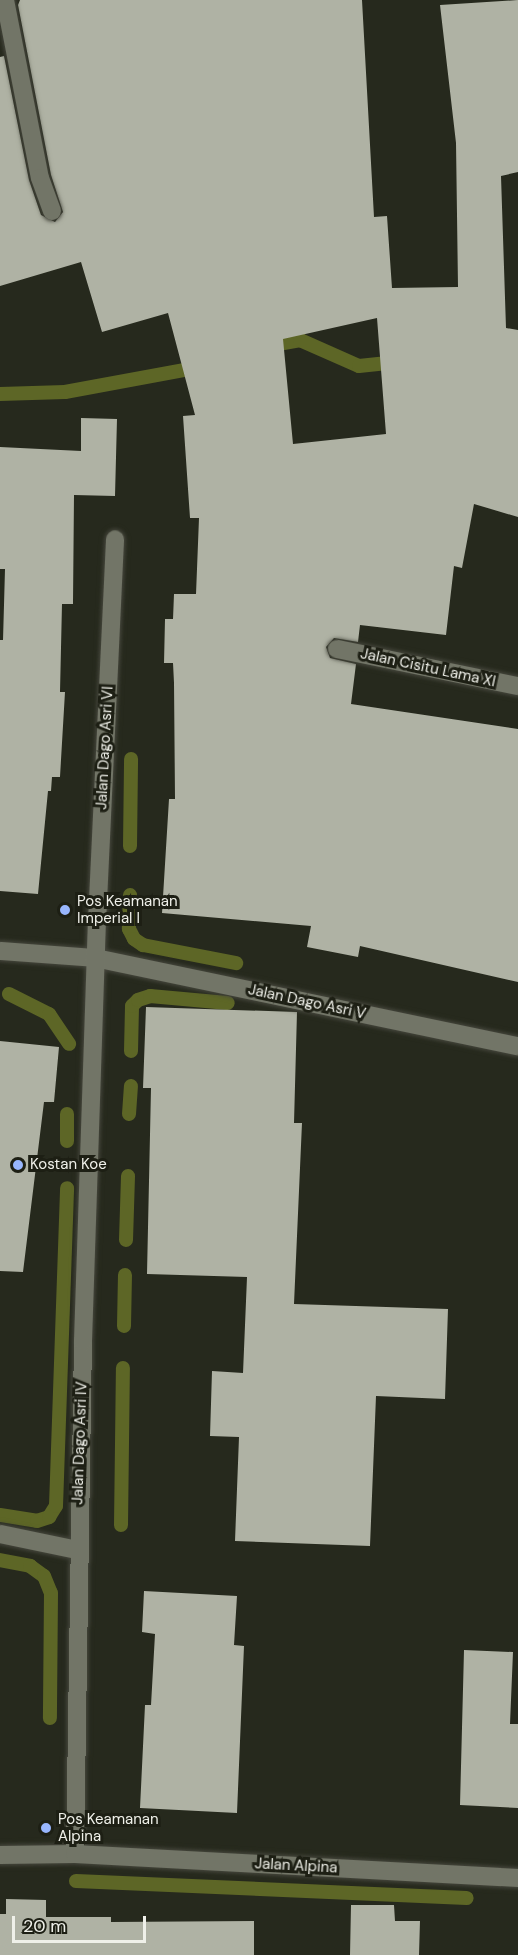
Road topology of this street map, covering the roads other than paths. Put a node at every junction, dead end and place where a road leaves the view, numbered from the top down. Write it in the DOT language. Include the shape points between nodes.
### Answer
graph roads {
  1 [pos="5,0"];
  2 [pos="52,211"];
  3 [pos="116,539"];
  4 [pos="338,649"];
  5 [pos="518,686"];
  6 [pos="0,951"];
  7 [pos="95,957"];
  8 [pos="518,1046"];
  9 [pos="0,1534"];
  10 [pos="77,1550"];
  11 [pos="75,1854"];
  12 [pos="0,1855"];
  13 [pos="518,1878"];
  1 -- 2 [label="street" via="40,178"];
  3 -- 7 [label="street, Jalan Dago Asri VI"];
  4 -- 5 [label="street, Jalan Cisitu Lama XI"];
  6 -- 7 [label="street, Jalan Dago Asri V"];
  7 -- 8 [label="street, Jalan Dago Asri V"];
  7 -- 10 [label="street, Jalan Dago Asri IV"];
  9 -- 10 [label="street"];
  10 -- 11 [label="street, Jalan Dago Asri IV"];
  11 -- 12 [label="street"];
  11 -- 13 [label="street, Jalan Alpina"];
}
